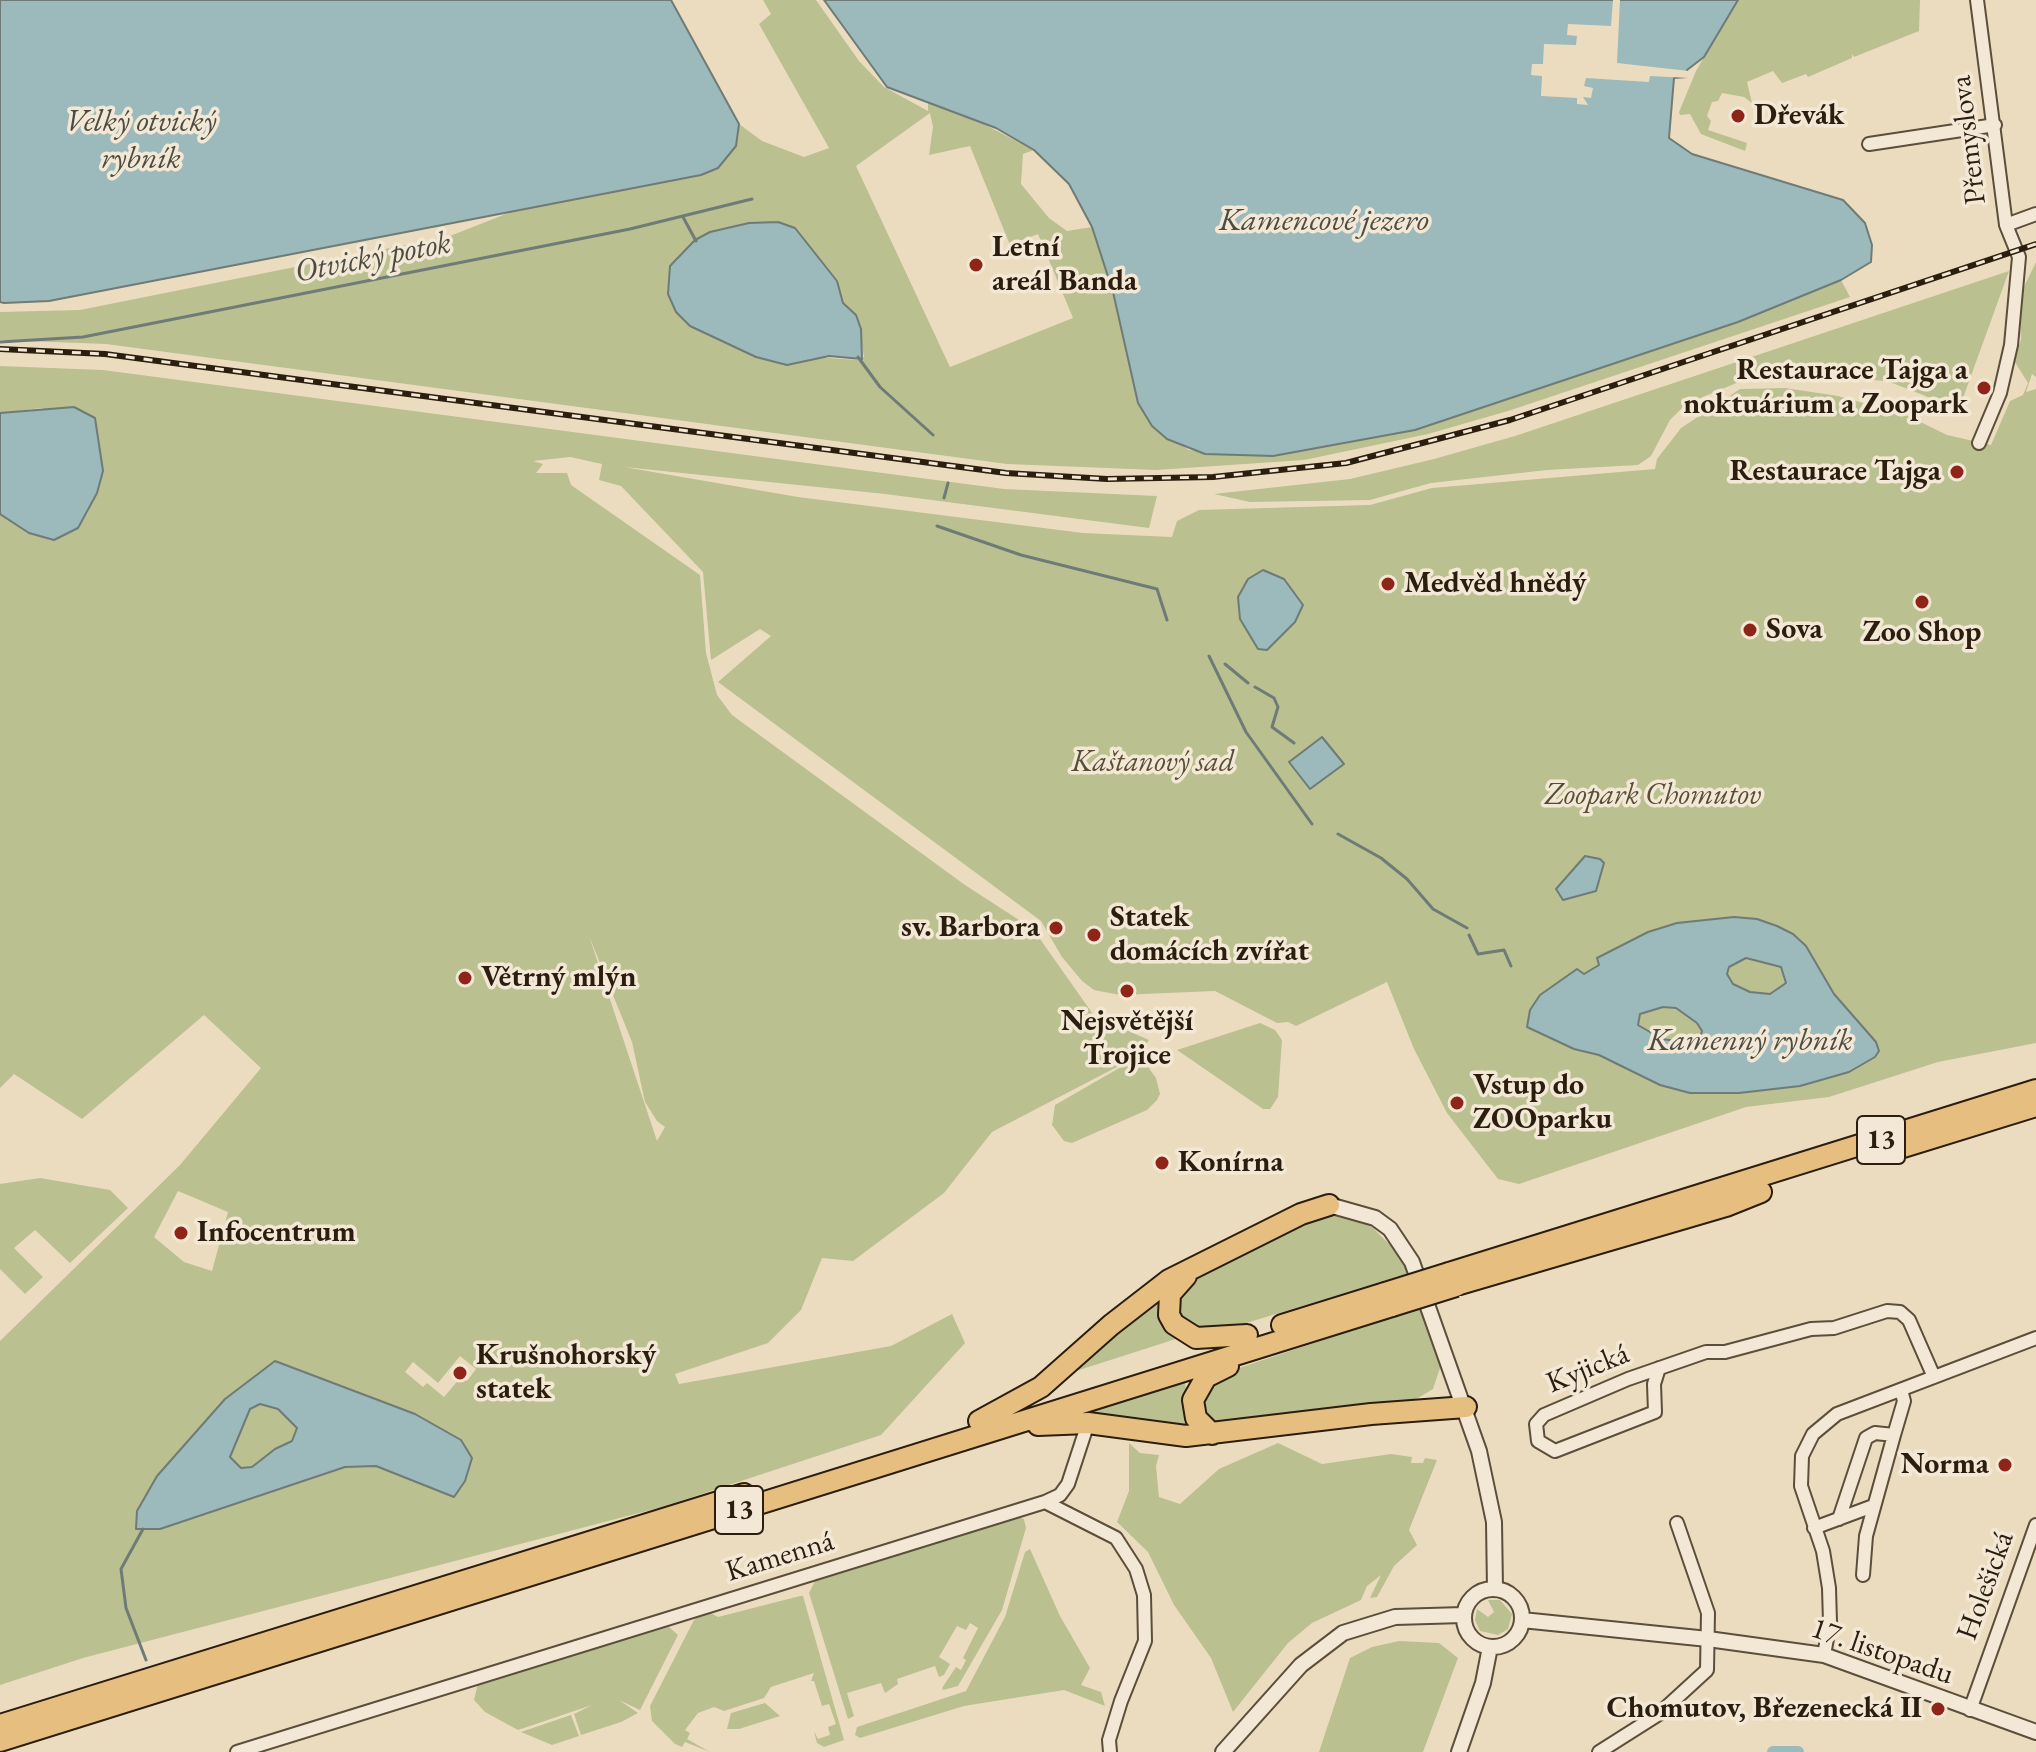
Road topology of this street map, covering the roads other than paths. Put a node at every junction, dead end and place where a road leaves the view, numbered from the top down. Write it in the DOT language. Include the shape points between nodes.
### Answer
graph roads {
  1 [pos="1977,0"];
  2 [pos="1995,125"];
  3 [pos="1869,144"];
  4 [pos="2036,214"];
  5 [pos="2006,225"];
  6 [pos="1979,443"];
  7 [pos="2036,1090"];
  8 [pos="2036,1106"];
  9 [pos="1329,1205"];
  10 [pos="1199,1266"];
  11 [pos="1452,1280"];
  12 [pos="1389,1300"];
  13 [pos="1247,1335"];
  14 [pos="2036,1338"];
  15 [pos="1277,1340"];
  16 [pos="1659,1368"];
  17 [pos="1934,1377"];
  18 [pos="1894,1392"];
  19 [pos="1466,1407"];
  20 [pos="1088,1423"];
  21 [pos="981,1427"];
  22 [pos="1212,1434"];
  23 [pos="1894,1435"];
  24 [pos="1045,1502"];
  25 [pos="1873,1506"];
  26 [pos="1839,1519"];
  27 [pos="1677,1523"];
  28 [pos="2036,1525"];
  29 [pos="1814,1528"];
  30 [pos="1863,1575"];
  31 [pos="1495,1589"];
  32 [pos="1463,1615"];
  33 [pos="1522,1620"];
  34 [pos="1708,1639"];
  35 [pos="1490,1647"];
  36 [pos="1824,1655"];
  37 [pos="1970,1710"];
  38 [pos="85,1716"];
  39 [pos="0,1725"];
  40 [pos="2036,1732"];
  41 [pos="0,1741"];
  42 [pos="20,1752"];
  43 [pos="237,1752"];
  44 [pos="1110,1752"];
  45 [pos="1223,1752"];
  46 [pos="1459,1752"];
  47 [pos="1599,1752"];
  1 -- 2 [label="street, Přemyslova"];
  2 -- 3 [label="street"];
  2 -- 5 [label="street, Přemyslova"];
  4 -- 5 [label="street"];
  5 -- 6 [label="street, Přemyslova" via="2019,257 2011,345 2000,393"];
  7 -- 11 [label="highway, 13"];
  8 -- 11 [label="highway, 13" via="1726,1206"];
  9 -- 10 [label="highway"];
  9 -- 19 [label="street" via="1375,1218 1401,1243"];
  10 -- 13 [label="highway" via="1170,1294 1174,1324 1196,1338"];
  10 -- 21 [label="highway" via="1148,1295 1041,1387"];
  11 -- 12 [label="highway, 13, bridge"];
  12 -- 13 [label="highway, 13"];
  12 -- 15 [label="highway, 13"];
  13 -- 21 [label="highway, 13"];
  14 -- 17 [label="street"];
  15 -- 21 [label="highway, 13"];
  15 -- 22 [label="highway" via="1206,1377 1193,1400 1196,1418"];
  16 -- 16 [label="street, Kyjická" via="1544,1415 1536,1424 1538,1441 1555,1451 1655,1412"];
  16 -- 17 [label="street, Kyjická" via="1706,1352 1834,1328 1887,1311 1909,1320"];
  17 -- 18 [label="street"];
  18 -- 23 [label="street" via="1904,1401"];
  18 -- 29 [label="street" via="1837,1414 1813,1434 1802,1456 1801,1486"];
  19 -- 22 [label="highway"];
  19 -- 31 [label="street" via="1494,1522"];
  20 -- 21 [label="highway"];
  20 -- 22 [label="highway" via="1161,1434"];
  20 -- 24 [label="street" via="1068,1484"];
  21 -- 38 [label="highway, 13"];
  21 -- 39 [label="highway, 13"];
  23 -- 25 [label="street"];
  23 -- 26 [label="street" via="1875,1433 1866,1438"];
  24 -- 43 [label="street, Kamenná"];
  24 -- 44 [label="street" via="1116,1538 1136,1569 1144,1595 1145,1641 1121,1701"];
  25 -- 26 [label="street"];
  25 -- 30 [label="street"];
  26 -- 29 [label="street"];
  27 -- 34 [label="street" via="1708,1613"];
  28 -- 37 [label="street, Holešická"];
  29 -- 36 [label="street" via="1829,1588"];
  31 -- 32 [label="street" via="1477,1593"];
  31 -- 33 [label="street" via="1512,1595"];
  32 -- 35 [label="street" via="1467,1633"];
  32 -- 45 [label="street" via="1395,1617 1343,1633 1301,1665"];
  33 -- 34 [label="street, 17. listopadu"];
  33 -- 35 [label="street" via="1508,1643"];
  34 -- 36 [label="street, 17. listopadu"];
  34 -- 47 [label="street" via="1707,1670 1688,1690"];
  35 -- 46 [label="street"];
  36 -- 37 [label="street, 17. listopadu"];
  37 -- 40 [label="street, 17. listopadu"];
  38 -- 41 [label="highway, 13"];
  38 -- 42 [label="highway"];
}
